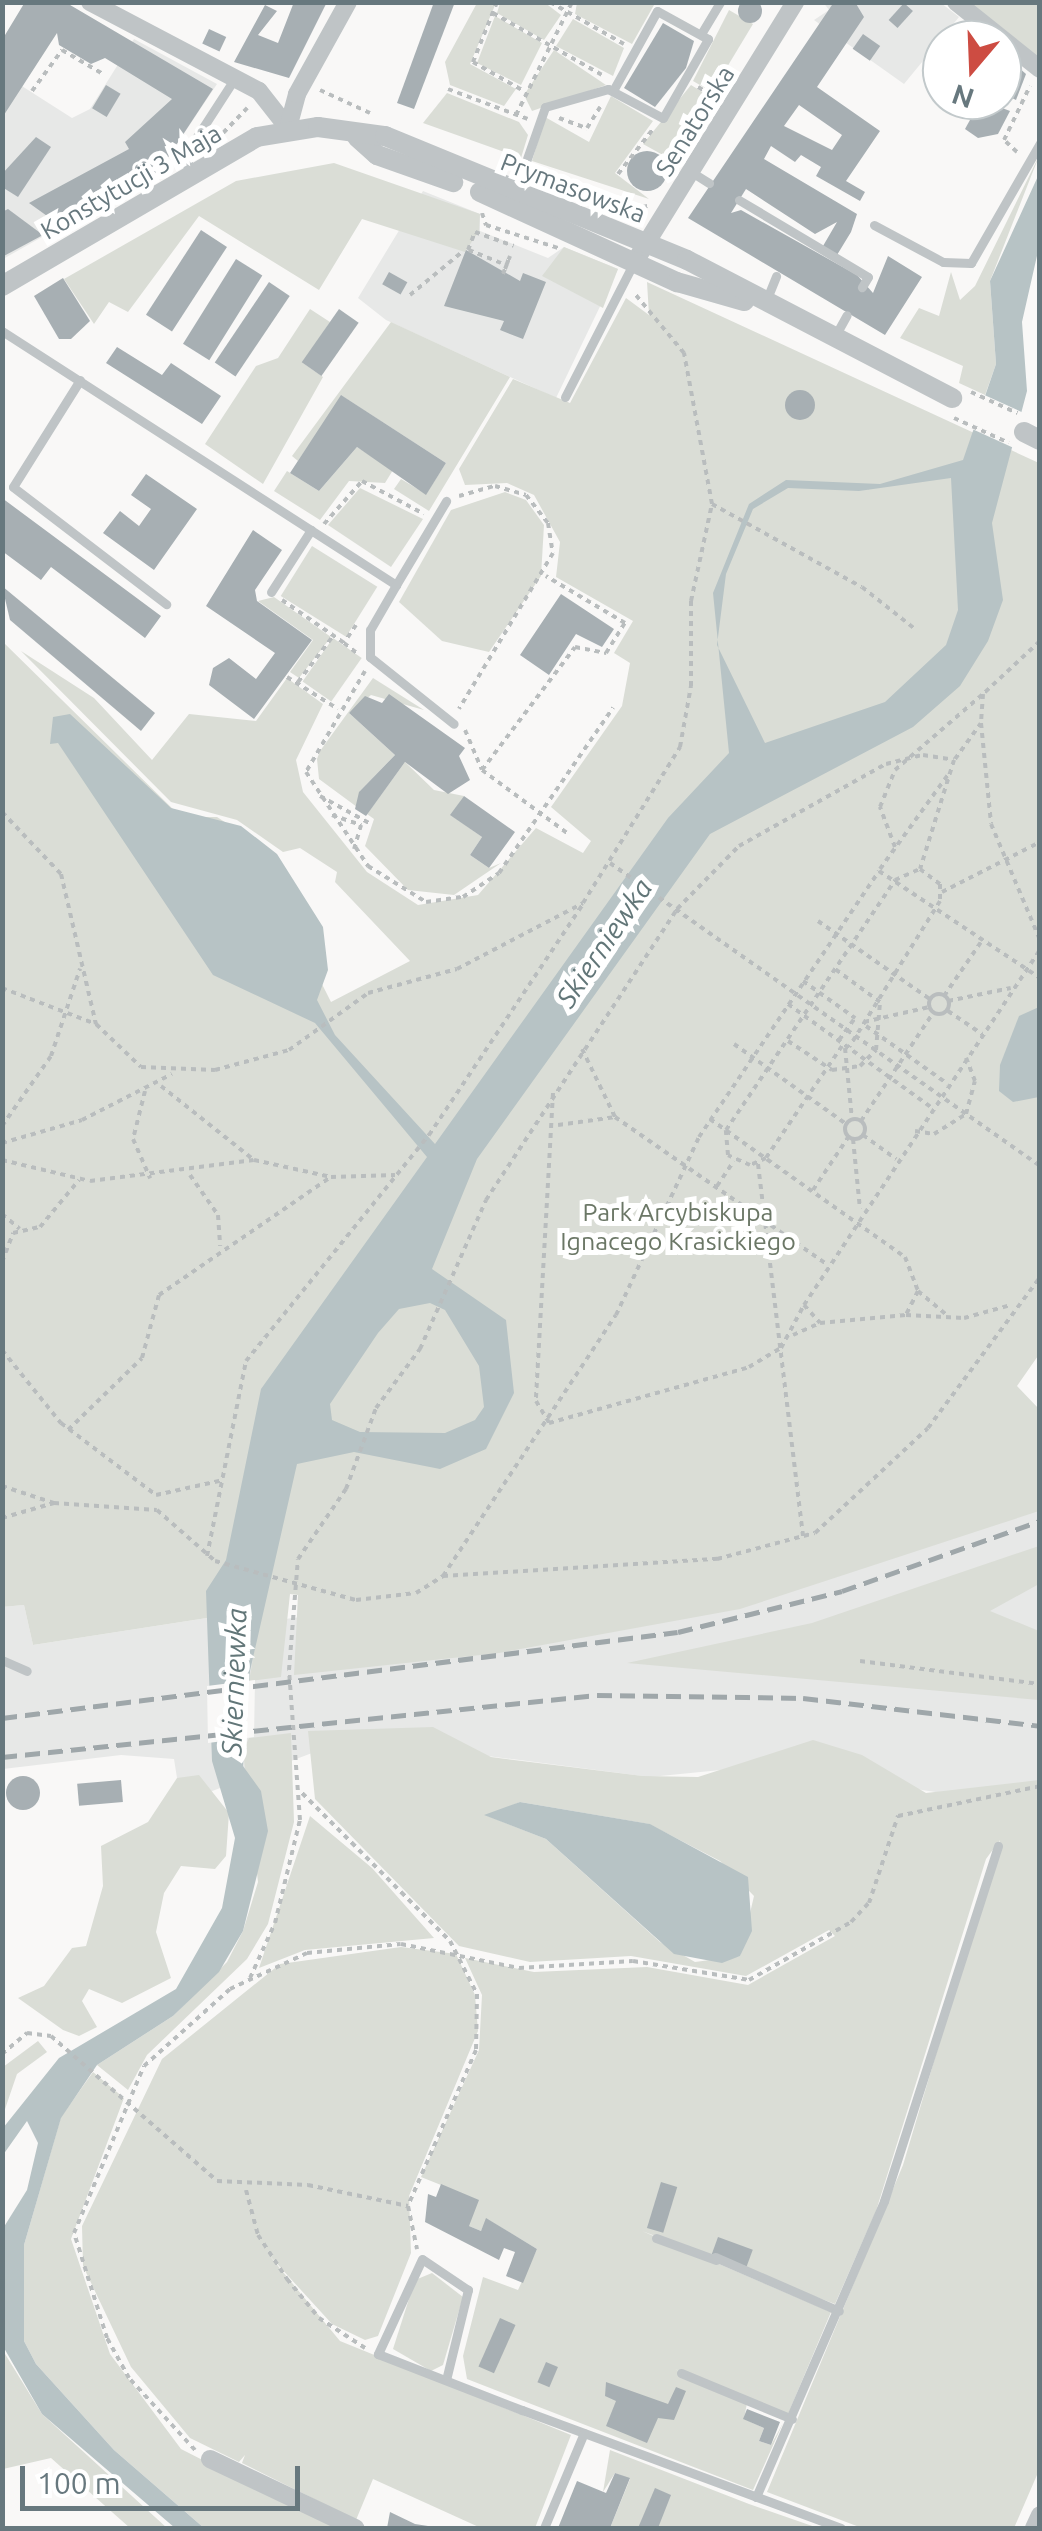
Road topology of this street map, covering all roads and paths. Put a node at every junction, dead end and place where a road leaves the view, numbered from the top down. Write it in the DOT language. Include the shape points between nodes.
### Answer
graph roads {
  1 [pos="90,2"];
  2 [pos="348,2"];
  3 [pos="498,2"];
  4 [pos="550,2"];
  5 [pos="572,2"];
  6 [pos="720,2"];
  7 [pos="794,2"];
  8 [pos="956,2"];
  9 [pos="567,12"];
  10 [pos="493,13"];
  11 [pos="701,34"];
  12 [pos="548,44"];
  13 [pos="634,49"];
  14 [pos="1035,72"];
  15 [pos="102,74"];
  16 [pos="235,78"];
  17 [pos="688,80"];
  18 [pos="612,87"];
  19 [pos="448,89"];
  20 [pos="522,90"];
  21 [pos="32,91"];
  22 [pos="715,97"];
  23 [pos="252,100"];
  24 [pos="542,111"];
  25 [pos="516,115"];
  26 [pos="663,118"];
  27 [pos="538,123"];
  28 [pos="288,128"];
  29 [pos="205,135"];
  30 [pos="357,137"];
  31 [pos="1040,143"];
  32 [pos="1030,159"];
  33 [pos="618,174"];
  34 [pos="187,178"];
  35 [pos="515,193"];
  36 [pos="739,200"];
  37 [pos="648,206"];
  38 [pos="616,210"];
  39 [pos="874,225"];
  40 [pos="800,236"];
  41 [pos="517,238"];
  42 [pos="646,243"];
  43 [pos="514,246"];
  44 [pos="794,246"];
  45 [pos="462,252"];
  46 [pos="510,256"];
  47 [pos="501,263"];
  48 [pos="633,264"];
  49 [pos="776,276"];
  50 [pos="624,284"];
  51 [pos="2,286"];
  52 [pos="862,287"];
  53 [pos="410,295"];
  54 [pos="765,307"];
  55 [pos="847,314"];
  56 [pos="2,331"];
  57 [pos="832,341"];
  58 [pos="80,380"];
  59 [pos="565,397"];
  60 [pos="952,399"];
  61 [pos="1028,435"];
  62 [pos="464,493"];
  63 [pos="446,501"];
  64 [pos="712,504"];
  65 [pos="309,516"];
  66 [pos="428,516"];
  67 [pos="323,525"];
  68 [pos="419,529"];
  69 [pos="311,530"];
  70 [pos="340,536"];
  71 [pos="546,576"];
  72 [pos="396,586"];
  73 [pos="271,592"];
  74 [pos="166,604"];
  75 [pos="362,616"];
  76 [pos="914,629"];
  77 [pos="333,636"];
  78 [pos="1040,640"];
  79 [pos="344,643"];
  80 [pos="370,663"];
  81 [pos="287,676"];
  82 [pos="298,682"];
  83 [pos="983,694"];
  84 [pos="338,708"];
  85 [pos="613,708"];
  86 [pos="454,719"];
  87 [pos="981,722"];
  88 [pos="906,756"];
  89 [pos="954,760"];
  90 [pos="482,770"];
  91 [pos="950,772"];
  92 [pos="318,796"];
  93 [pos="2,812"];
  94 [pos="540,814"];
  95 [pos="332,816"];
  96 [pos="358,816"];
  97 [pos="370,824"];
  98 [pos="567,833"];
  99 [pos="1040,842"];
  100 [pos="895,848"];
  101 [pos="354,849"];
  102 [pos="1009,858"];
  103 [pos="610,863"];
  104 [pos="920,869"];
  105 [pos="879,870"];
  106 [pos="894,880"];
  107 [pos="942,892"];
  108 [pos="438,904"];
  109 [pos="582,904"];
  110 [pos="677,909"];
  111 [pos="936,910"];
  112 [pos="818,921"];
  113 [pos="836,934"];
  114 [pos="982,940"];
  115 [pos="1040,940"];
  116 [pos="852,944"];
  117 [pos="1040,950"];
  118 [pos="81,965"];
  119 [pos="835,969"];
  120 [pos="1026,970"];
  121 [pos="893,973"];
  122 [pos="1040,978"];
  123 [pos="803,981"];
  124 [pos="2,988"];
  125 [pos="1013,988"];
  126 [pos="794,992"];
  127 [pos="819,992"];
  128 [pos="944,996"];
  129 [pos="876,997"];
  130 [pos="930,999"];
  131 [pos="948,1002"];
  132 [pos="788,1004"];
  133 [pos="812,1004"];
  134 [pos="931,1010"];
  135 [pos="947,1010"];
  136 [pos="67,1013"];
  137 [pos="804,1015"];
  138 [pos="884,1017"];
  139 [pos="861,1021"];
  140 [pos="96,1024"];
  141 [pos="844,1026"];
  142 [pos="982,1034"];
  143 [pos="882,1037"];
  144 [pos="859,1038"];
  145 [pos="787,1040"];
  146 [pos="734,1044"];
  147 [pos="844,1045"];
  148 [pos="582,1049"];
  149 [pos="876,1050"];
  150 [pos="906,1054"];
  151 [pos="752,1056"];
  152 [pos="966,1058"];
  153 [pos="868,1060"];
  154 [pos="898,1065"];
  155 [pos="768,1068"];
  156 [pos="827,1068"];
  157 [pos="846,1070"];
  158 [pos="172,1074"];
  159 [pos="890,1076"];
  160 [pos="948,1084"];
  161 [pos="161,1086"];
  162 [pos="146,1091"];
  163 [pos="552,1092"];
  164 [pos="808,1096"];
  165 [pos="940,1096"];
  166 [pos="932,1108"];
  167 [pos="966,1114"];
  168 [pos="615,1118"];
  169 [pos="710,1119"];
  170 [pos="849,1121"];
  171 [pos="861,1121"];
  172 [pos="558,1125"];
  173 [pos="2,1126"];
  174 [pos="726,1130"];
  175 [pos="915,1130"];
  176 [pos="862,1135"];
  177 [pos="851,1138"];
  178 [pos="2,1143"];
  179 [pos="766,1158"];
  180 [pos="896,1158"];
  181 [pos="2,1160"];
  182 [pos="254,1160"];
  183 [pos="734,1161"];
  184 [pos="758,1164"];
  185 [pos="688,1166"];
  186 [pos="1040,1166"];
  187 [pos="190,1176"];
  188 [pos="396,1176"];
  189 [pos="331,1177"];
  190 [pos="150,1178"];
  191 [pos="79,1180"];
  192 [pos="716,1186"];
  193 [pos="813,1190"];
  194 [pos="861,1210"];
  195 [pos="2,1214"];
  196 [pos="764,1219"];
  197 [pos="855,1219"];
  198 [pos="20,1228"];
  199 [pos="2,1236"];
  200 [pos="10,1239"];
  201 [pos="220,1246"];
  202 [pos="2,1262"];
  203 [pos="825,1263"];
  204 [pos="1040,1277"];
  205 [pos="918,1290"];
  206 [pos="804,1304"];
  207 [pos="1012,1305"];
  208 [pos="906,1314"];
  209 [pos="948,1316"];
  210 [pos="820,1323"];
  211 [pos="789,1338"];
  212 [pos="781,1348"];
  213 [pos="2,1350"];
  214 [pos="542,1418"];
  215 [pos="68,1430"];
  216 [pos="223,1480"];
  217 [pos="2,1486"];
  218 [pos="162,1497"];
  219 [pos="54,1503"];
  220 [pos="157,1510"];
  221 [pos="2,1518"];
  222 [pos="804,1538"];
  223 [pos="207,1556"];
  224 [pos="442,1576"];
  225 [pos="294,1582"];
  226 [pos="2,1660"];
  227 [pos="860,1661"];
  228 [pos="26,1671"];
  229 [pos="1040,1684"];
  230 [pos="1040,1786"];
  231 [pos="302,1793"];
  232 [pos="998,1846"];
  233 [pos="458,1952"];
  234 [pos="250,1978"];
  235 [pos="2,2054"];
  236 [pos="130,2099"];
  237 [pos="246,2188"];
  238 [pos="408,2206"];
  239 [pos="656,2238"];
  240 [pos="422,2259"];
  241 [pos="839,2310"];
  242 [pos="378,2354"];
  243 [pos="680,2372"];
  244 [pos="446,2380"];
  245 [pos="792,2419"];
  246 [pos="584,2432"];
  247 [pos="210,2459"];
  248 [pos="756,2497"];
  249 [pos="1040,2515"];
  250 [pos="355,2528"];
  251 [pos="544,2528"];
  252 [pos="841,2528"];
  253 [pos="1034,2528"];
  1 -- 16 [label="street" via="130,30"];
  2 -- 28 [label="street" via="297,94"];
  3 -- 10 [label="path"];
  4 -- 9 [label="path"];
  5 -- 9 [label="path"];
  6 -- 11 [label="lane"];
  7 -- 42 [label="street, Senatorska" via="701,178"];
  8 -- 14 [label="street"];
  9 -- 12 [label="path"];
  9 -- 13 [label="path"];
  10 -- 12 [label="path"];
  10 -- 20 [label="path" via="473,62"];
  11 -- 13 [label="lane" via="659,11"];
  11 -- 17 [label="lane" via="708,46"];
  12 -- 18 [label="path"];
  12 -- 20 [label="path"];
  13 -- 18 [label="lane"];
  14 -- 32 [label="path" via="1004,140"];
  15 -- 21 [label="path" via="62,50"];
  16 -- 28 [label="street" via="264,94"];
  16 -- 34 [label="lane" via="189,150"];
  17 -- 22 [label="path"];
  17 -- 26 [label="lane"];
  18 -- 24 [label="lane"];
  18 -- 24 [label="path" via="587,128"];
  18 -- 26 [label="lane"];
  19 -- 25 [label="path"];
  20 -- 25 [label="path"];
  23 -- 29 [label="path" via="217,138"];
  24 -- 27 [label="lane"];
  25 -- 27 [label="path"];
  26 -- 33 [label="path"];
  27 -- 35 [label="lane"];
  28 -- 30 [label="street, Prymasowska"];
  28 -- 34 [label="street, Konstytucji 3 Maja"];
  30 -- 35 [label="street, Prymasowska" via="386,136"];
  30 -- 48 [label="street, Prymasowska" via="377,155"];
  31 -- 32 [label="lane"];
  32 -- 39 [label="lane" via="963,266"];
  34 -- 51 [label="street, Konstytucji 3 Maja"];
  35 -- 42 [label="street, Prymasowska"];
  36 -- 40 [label="lane"];
  37 -- 38 [label="path"];
  40 -- 44 [label="lane"];
  40 -- 52 [label="lane" via="868,276"];
  41 -- 43 [label="path"];
  42 -- 48 [label="street, Senatorska"];
  42 -- 54 [label="street, Prymasowska"];
  43 -- 46 [label="path"];
  43 -- 47 [label="path" via="475,232 468,250"];
  45 -- 53 [label="path"];
  46 -- 47 [label="path"];
  46 -- 47 [label="path" via="504,272"];
  48 -- 50 [label="lane"];
  48 -- 54 [label="street, Prymasowska"];
  49 -- 54 [label="lane"];
  50 -- 59 [label="lane"];
  50 -- 64 [label="path" via="684,353"];
  54 -- 57 [label="street, Prymasowska"];
  55 -- 57 [label="lane"];
  56 -- 58 [label="lane"];
  57 -- 60 [label="street, Prymasowska"];
  58 -- 69 [label="lane"];
  58 -- 74 [label="lane" via="14,487"];
  60 -- 61 [label="path"];
  60 -- 61 [label="path"];
  62 -- 63 [label="path"];
  63 -- 66 [label="path"];
  63 -- 72 [label="lane"];
  64 -- 76 [label="path" via="862,587"];
  64 -- 103 [label="path" via="691,600 686,724 669,774"];
  65 -- 67 [label="path"];
  66 -- 67 [label="path" via="362,481"];
  66 -- 68 [label="path"];
  67 -- 70 [label="path"];
  69 -- 72 [label="lane"];
  69 -- 73 [label="lane"];
  71 -- 90 [label="path" via="625,623 606,652 575,647"];
  72 -- 86 [label="lane" via="370,630 370,657"];
  73 -- 77 [label="path"];
  75 -- 79 [label="path"];
  77 -- 79 [label="path"];
  77 -- 82 [label="path"];
  78 -- 83 [label="path"];
  79 -- 80 [label="path"];
  81 -- 82 [label="path"];
  82 -- 84 [label="path"];
  83 -- 87 [label="path"];
  83 -- 88 [label="path"];
  85 -- 94 [label="path"];
  86 -- 90 [label="path"];
  87 -- 89 [label="path"];
  87 -- 102 [label="path" via="988,816"];
  88 -- 89 [label="path"];
  88 -- 100 [label="path" via="880,808"];
  88 -- 110 [label="path" via="761,830"];
  89 -- 91 [label="path"];
  90 -- 94 [label="path"];
  91 -- 100 [label="path"];
  91 -- 104 [label="path"];
  92 -- 96 [label="path"];
  93 -- 118 [label="path" via="61,874"];
  94 -- 98 [label="path"];
  94 -- 108 [label="path" via="498,872"];
  95 -- 96 [label="path"];
  96 -- 97 [label="path"];
  96 -- 101 [label="path" via="362,828"];
  99 -- 102 [label="path"];
  100 -- 105 [label="path"];
  102 -- 107 [label="path"];
  102 -- 115 [label="path"];
  103 -- 109 [label="path"];
  103 -- 110 [label="path"];
  104 -- 106 [label="path"];
  104 -- 107 [label="path"];
  105 -- 106 [label="path"];
  105 -- 113 [label="path"];
  106 -- 111 [label="path"];
  106 -- 116 [label="path"];
  107 -- 111 [label="path"];
  109 -- 158 [label="path" via="494,953 378,989 264,1061"];
  109 -- 188 [label="path"];
  110 -- 126 [label="path"];
  110 -- 148 [label="path"];
  111 -- 114 [label="path"];
  111 -- 121 [label="path"];
  112 -- 113 [label="path"];
  113 -- 116 [label="path"];
  113 -- 123 [label="path"];
  114 -- 120 [label="path"];
  114 -- 128 [label="path"];
  116 -- 119 [label="path"];
  116 -- 121 [label="path"];
  117 -- 120 [label="path"];
  118 -- 136 [label="path"];
  118 -- 140 [label="path"];
  119 -- 127 [label="path"];
  119 -- 129 [label="path"];
  120 -- 122 [label="path"];
  120 -- 125 [label="path"];
  121 -- 129 [label="path"];
  121 -- 130 [label="path"];
  123 -- 126 [label="path"];
  123 -- 127 [label="path"];
  124 -- 136 [label="path"];
  125 -- 131 [label="path"];
  125 -- 142 [label="path"];
  126 -- 132 [label="path"];
  126 -- 133 [label="path"];
  127 -- 133 [label="path"];
  127 -- 139 [label="path"];
  128 -- 130 [label="path"];
  128 -- 131 [label="path"];
  129 -- 138 [label="path"];
  129 -- 139 [label="path"];
  130 -- 134 [label="path"];
  131 -- 135 [label="path"];
  132 -- 137 [label="path"];
  132 -- 151 [label="path"];
  133 -- 137 [label="path"];
  133 -- 141 [label="path"];
  134 -- 135 [label="path"];
  134 -- 138 [label="path"];
  134 -- 150 [label="path"];
  135 -- 142 [label="path"];
  136 -- 140 [label="path"];
  136 -- 173 [label="path" via="51,1056"];
  137 -- 145 [label="path"];
  137 -- 147 [label="path"];
  138 -- 139 [label="path"];
  138 -- 143 [label="path"];
  139 -- 141 [label="path"];
  139 -- 143 [label="path"];
  139 -- 144 [label="path"];
  140 -- 158 [label="path" via="132,1062"];
  141 -- 144 [label="path"];
  141 -- 147 [label="path"];
  142 -- 152 [label="path"];
  143 -- 149 [label="path"];
  143 -- 150 [label="path"];
  144 -- 147 [label="path"];
  144 -- 149 [label="path"];
  145 -- 155 [label="path"];
  145 -- 156 [label="path"];
  146 -- 151 [label="path"];
  147 -- 153 [label="path"];
  147 -- 156 [label="path"];
  147 -- 157 [label="path"];
  148 -- 163 [label="path"];
  148 -- 168 [label="path"];
  149 -- 153 [label="path"];
  149 -- 154 [label="path"];
  150 -- 154 [label="path"];
  150 -- 160 [label="path"];
  151 -- 155 [label="path"];
  151 -- 169 [label="path"];
  152 -- 160 [label="path"];
  152 -- 167 [label="path" via="975,1081"];
  153 -- 157 [label="path"];
  153 -- 159 [label="path"];
  154 -- 159 [label="path"];
  154 -- 165 [label="path"];
  155 -- 164 [label="path"];
  155 -- 174 [label="path"];
  156 -- 157 [label="path"];
  156 -- 164 [label="path"];
  157 -- 170 [label="path"];
  158 -- 161 [label="path"];
  159 -- 166 [label="path"];
  159 -- 171 [label="path"];
  160 -- 165 [label="path"];
  161 -- 162 [label="path"];
  161 -- 182 [label="path"];
  162 -- 178 [label="path"];
  162 -- 190 [label="path" via="133,1139"];
  163 -- 172 [label="path"];
  163 -- 225 [label="path" via="369,1427 359,1460 304,1549"];
  164 -- 170 [label="path"];
  164 -- 179 [label="path"];
  165 -- 166 [label="path"];
  165 -- 167 [label="path"];
  166 -- 175 [label="path"];
  167 -- 175 [label="path" via="948,1130"];
  167 -- 186 [label="path"];
  168 -- 172 [label="path"];
  168 -- 185 [label="path"];
  169 -- 174 [label="path"];
  169 -- 185 [label="path"];
  170 -- 171 [label="path"];
  170 -- 177 [label="path"];
  171 -- 176 [label="path"];
  172 -- 214 [label="path"];
  174 -- 179 [label="path"];
  174 -- 183 [label="path"];
  175 -- 180 [label="path"];
  176 -- 177 [label="path"];
  176 -- 180 [label="path"];
  177 -- 193 [label="path"];
  177 -- 194 [label="path"];
  179 -- 184 [label="path"];
  179 -- 193 [label="path"];
  180 -- 194 [label="path"];
  181 -- 191 [label="path"];
  182 -- 187 [label="path"];
  182 -- 189 [label="path"];
  183 -- 184 [label="path"];
  183 -- 192 [label="path"];
  184 -- 196 [label="path"];
  185 -- 192 [label="path"];
  185 -- 214 [label="path" via="626,1298"];
  187 -- 190 [label="path"];
  187 -- 201 [label="path" via="218,1215"];
  188 -- 189 [label="path"];
  188 -- 216 [label="path" via="246,1362"];
  189 -- 201 [label="path"];
  190 -- 191 [label="path"];
  191 -- 198 [label="path" via="40,1227"];
  192 -- 196 [label="path"];
  193 -- 197 [label="path"];
  194 -- 197 [label="path"];
  195 -- 198 [label="path"];
  196 -- 203 [label="path"];
  196 -- 212 [label="path"];
  197 -- 203 [label="path"];
  197 -- 205 [label="path" via="905,1257"];
  198 -- 200 [label="path"];
  199 -- 200 [label="path"];
  200 -- 202 [label="path"];
  201 -- 215 [label="path" via="154,1301 142,1358"];
  203 -- 206 [label="path"];
  204 -- 207 [label="path"];
  205 -- 208 [label="path"];
  205 -- 209 [label="path"];
  206 -- 210 [label="path"];
  206 -- 211 [label="path"];
  207 -- 209 [label="path"];
  207 -- 222 [label="path" via="895,1465"];
  208 -- 209 [label="path"];
  208 -- 210 [label="path"];
  210 -- 211 [label="path"];
  211 -- 212 [label="path"];
  212 -- 214 [label="path" via="750,1367 589,1415"];
  212 -- 222 [label="path"];
  213 -- 215 [label="path"];
  214 -- 224 [label="path"];
  215 -- 218 [label="path"];
  216 -- 218 [label="path"];
  216 -- 223 [label="path"];
  217 -- 219 [label="path"];
  218 -- 220 [label="path"];
  219 -- 220 [label="path"];
  219 -- 221 [label="path"];
  220 -- 223 [label="path"];
  222 -- 224 [label="path" via="717,1559"];
  223 -- 225 [label="path"];
  224 -- 225 [label="path" via="380,1603"];
  225 -- 231 [label="path" via="289,1670"];
  226 -- 228 [label="lane"];
  227 -- 229 [label="path"];
  230 -- 233 [label="path" via="898,1816 860,1912 749,1980 633,1961 519,1968"];
  231 -- 233 [label="path"];
  231 -- 234 [label="path" via="280,1907"];
  232 -- 241 [label="lane" via="901,2156"];
  233 -- 234 [label="path" via="354,1947 307,1953"];
  233 -- 238 [label="path" via="480,2031"];
  234 -- 236 [label="path" via="149,2060"];
  235 -- 236 [label="path" via="27,2033 51,2036"];
  236 -- 237 [label="path" via="198,2172"];
  236 -- 247 [label="path" via="77,2222 76,2259 130,2378"];
  237 -- 238 [label="path" via="308,2185"];
  237 -- 242 [label="path" via="258,2235 287,2278 334,2331"];
  238 -- 240 [label="path"];
  239 -- 241 [label="lane"];
  240 -- 242 [label="lane"];
  240 -- 244 [label="lane" via="468,2290"];
  241 -- 245 [label="lane"];
  242 -- 244 [label="lane"];
  243 -- 245 [label="lane"];
  244 -- 246 [label="lane"];
  245 -- 248 [label="lane"];
  246 -- 248 [label="lane"];
  246 -- 251 [label="lane"];
  247 -- 250 [label="street"];
  248 -- 252 [label="lane"];
  249 -- 253 [label="street"];
}
